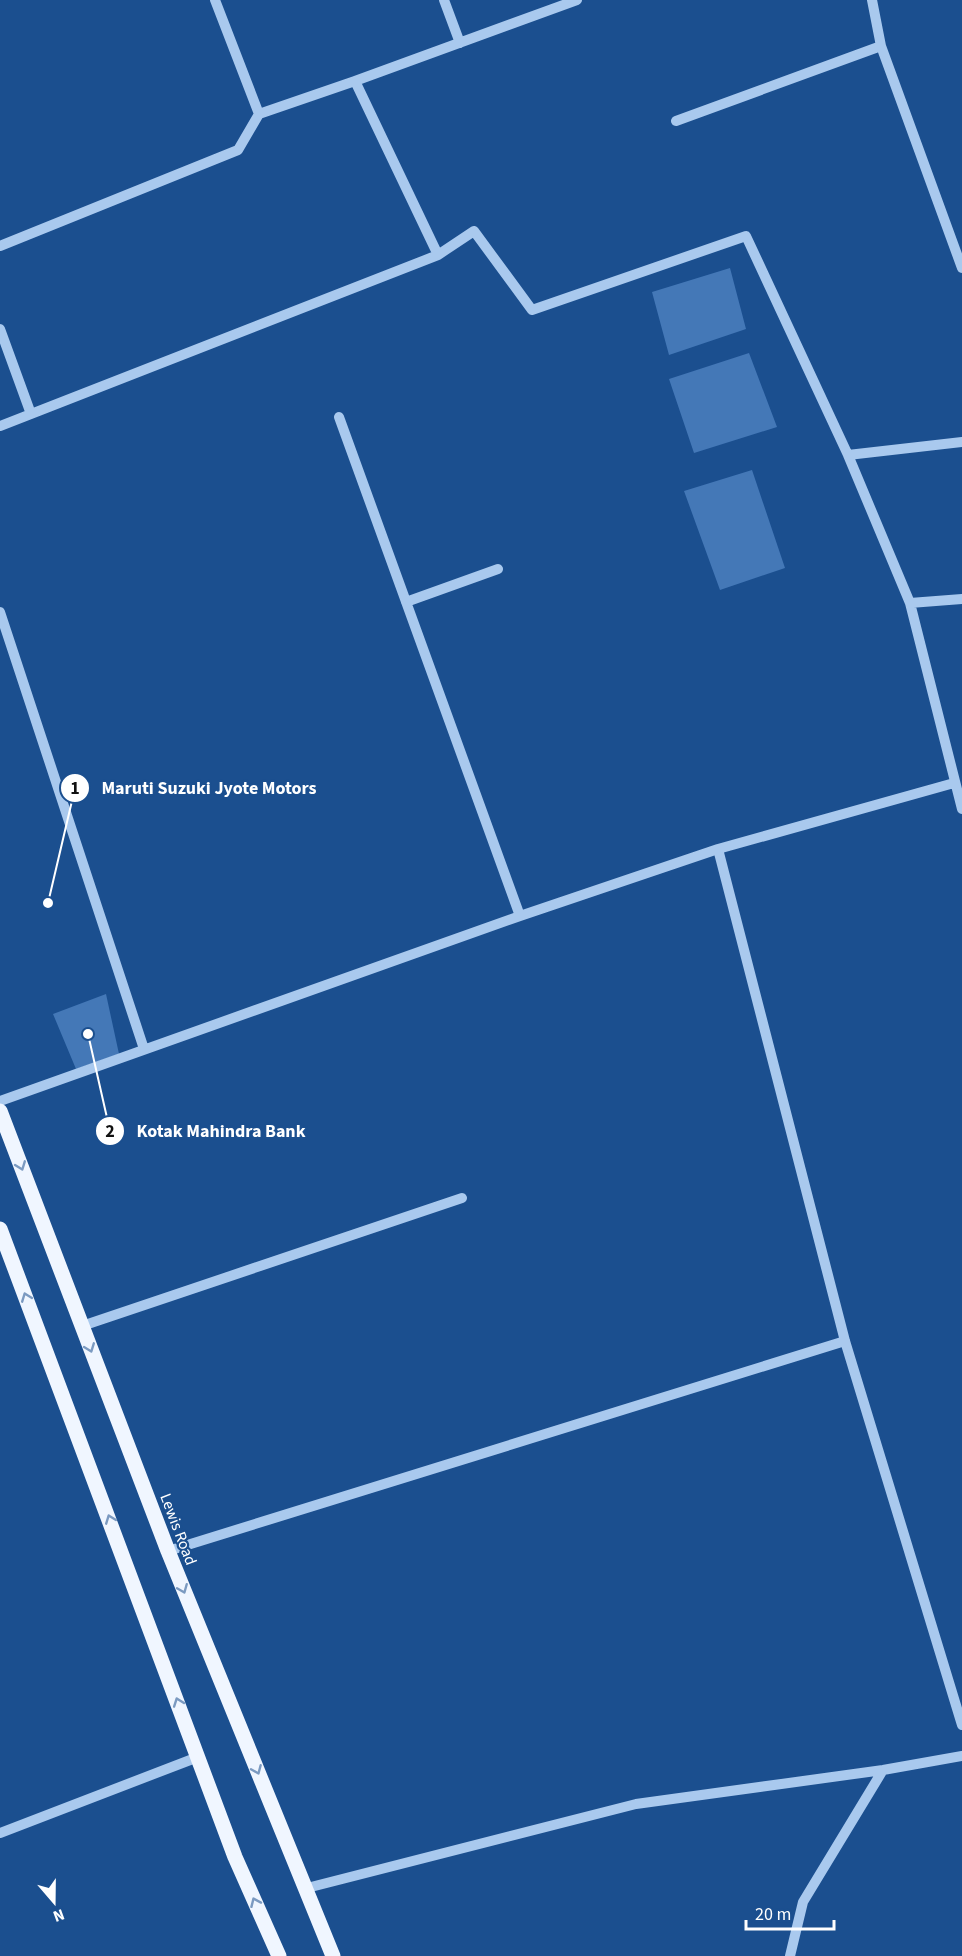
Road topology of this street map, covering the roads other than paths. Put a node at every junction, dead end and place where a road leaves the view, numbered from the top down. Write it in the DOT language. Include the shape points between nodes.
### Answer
graph roads {
  1 [pos="215,0"];
  2 [pos="444,0"];
  3 [pos="577,0"];
  4 [pos="872,0"];
  5 [pos="460,43"];
  6 [pos="881,46"];
  7 [pos="355,81"];
  8 [pos="259,114"];
  9 [pos="676,121"];
  10 [pos="0,246"];
  11 [pos="438,255"];
  12 [pos="962,268"];
  13 [pos="0,329"];
  14 [pos="31,414"];
  15 [pos="339,417"];
  16 [pos="0,426"];
  17 [pos="962,442"];
  18 [pos="848,455"];
  19 [pos="498,568"];
  20 [pos="962,599"];
  21 [pos="406,602"];
  22 [pos="910,603"];
  23 [pos="0,612"];
  24 [pos="954,783"];
  25 [pos="962,809"];
  26 [pos="718,849"];
  27 [pos="520,916"];
  28 [pos="144,1049"];
  29 [pos="0,1101"];
  30 [pos="0,1111"];
  31 [pos="462,1198"];
  32 [pos="0,1229"];
  33 [pos="82,1326"];
  34 [pos="844,1341"];
  35 [pos="168,1551"];
  36 [pos="962,1725"];
  37 [pos="962,1756"];
  38 [pos="198,1757"];
  39 [pos="883,1770"];
  40 [pos="0,1833"];
  41 [pos="307,1888"];
  42 [pos="279,1956"];
  43 [pos="333,1956"];
  44 [pos="790,1956"];
  1 -- 8 [label="street"];
  2 -- 5 [label="street"];
  3 -- 5 [label="street"];
  4 -- 6 [label="street"];
  5 -- 7 [label="street"];
  6 -- 9 [label="street"];
  6 -- 12 [label="street"];
  7 -- 8 [label="street"];
  7 -- 11 [label="street"];
  8 -- 10 [label="street" via="238,150"];
  11 -- 14 [label="street"];
  11 -- 18 [label="street" via="474,231 532,310 746,236"];
  13 -- 14 [label="street"];
  14 -- 16 [label="street"];
  15 -- 21 [label="street"];
  17 -- 18 [label="street"];
  18 -- 22 [label="street"];
  19 -- 21 [label="street"];
  20 -- 22 [label="street"];
  21 -- 27 [label="street"];
  22 -- 24 [label="street"];
  23 -- 28 [label="street"];
  24 -- 25 [label="street"];
  24 -- 26 [label="street"];
  26 -- 27 [label="street"];
  26 -- 34 [label="street"];
  27 -- 28 [label="street"];
  28 -- 29 [label="street"];
  30 -- 33 [label="main road, Lewis Road, one-way"];
  31 -- 33 [label="street"];
  38 -- 32 [label="main road, one-way"];
  33 -- 35 [label="main road, Lewis Road, one-way"];
  34 -- 35 [label="street"];
  34 -- 36 [label="street"];
  35 -- 41 [label="main road, Lewis Road, one-way"];
  37 -- 39 [label="street"];
  38 -- 40 [label="street"];
  42 -- 38 [label="main road, one-way" via="235,1857"];
  39 -- 41 [label="street" via="636,1804"];
  39 -- 44 [label="street" via="803,1902"];
  41 -- 43 [label="main road, Lewis Road"];
}
